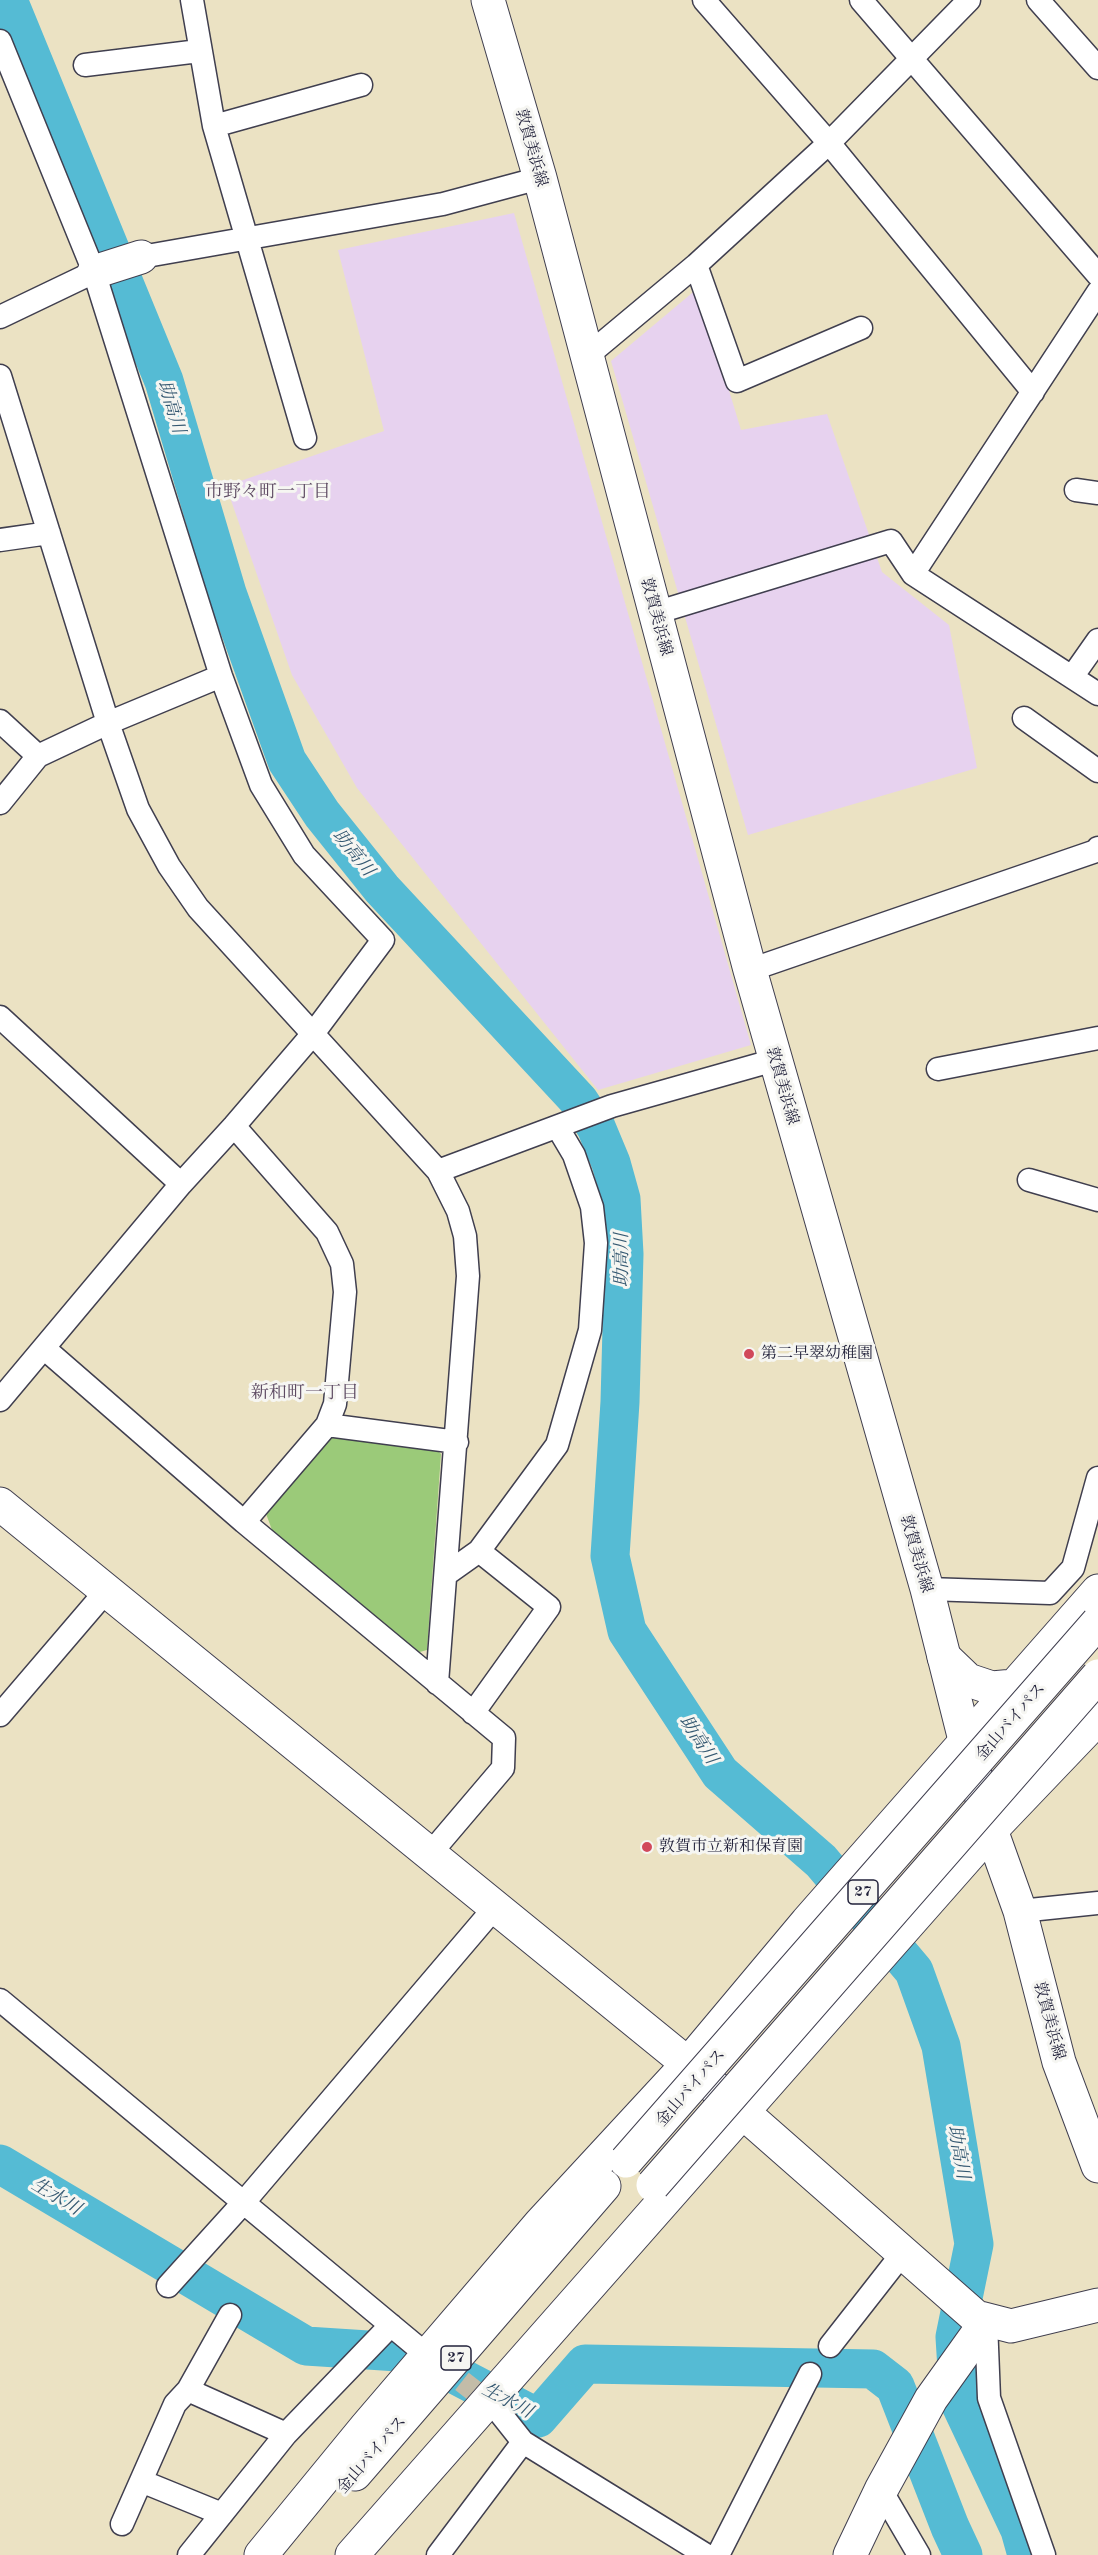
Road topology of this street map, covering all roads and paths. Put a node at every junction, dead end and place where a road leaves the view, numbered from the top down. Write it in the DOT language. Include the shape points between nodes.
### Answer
graph roads {
  1 [pos="192,0"];
  2 [pos="488,0"];
  3 [pos="705,0"];
  4 [pos="861,0"];
  5 [pos="969,0"];
  6 [pos="1038,0"];
  7 [pos="0,41"];
  8 [pos="199,51"];
  9 [pos="910,59"];
  10 [pos="85,65"];
  11 [pos="1098,68"];
  12 [pos="361,85"];
  13 [pos="214,126"];
  14 [pos="829,142"];
  15 [pos="540,178"];
  16 [pos="247,238"];
  17 [pos="141,257"];
  18 [pos="696,265"];
  19 [pos="94,273"];
  20 [pos="1098,275"];
  21 [pos="1098,292"];
  22 [pos="0,317"];
  23 [pos="861,328"];
  24 [pos="587,356"];
  25 [pos="0,376"];
  26 [pos="1033,392"];
  27 [pos="305,438"];
  28 [pos="48,532"];
  29 [pos="0,540"];
  30 [pos="913,574"];
  31 [pos="655,613"];
  32 [pos="1098,640"];
  33 [pos="221,676"];
  34 [pos="1072,677"];
  35 [pos="1098,694"];
  36 [pos="1024,718"];
  37 [pos="0,721"];
  38 [pos="108,723"];
  39 [pos="38,756"];
  40 [pos="1098,771"];
  41 [pos="0,803"];
  42 [pos="1097,852"];
  43 [pos="750,970"];
  44 [pos="0,1017"];
  45 [pos="312,1035"];
  46 [pos="1098,1038"];
  47 [pos="775,1060"];
  48 [pos="939,1069"];
  49 [pos="234,1126"];
  50 [pos="558,1128"];
  51 [pos="438,1171"];
  52 [pos="1029,1180"];
  53 [pos="181,1184"];
  54 [pos="1098,1200"];
  55 [pos="45,1349"];
  56 [pos="0,1400"];
  57 [pos="327,1425"];
  58 [pos="457,1442"];
  59 [pos="1098,1478"];
  60 [pos="3,1513"];
  61 [pos="244,1522"];
  62 [pos="1089,1547"];
  63 [pos="479,1551"];
  64 [pos="448,1573"];
  65 [pos="927,1589"];
  66 [pos="107,1590"];
  67 [pos="1098,1591"];
  68 [pos="1098,1622"];
  69 [pos="944,1657"];
  70 [pos="1098,1676"];
  71 [pos="437,1683"];
  72 [pos="1014,1686"];
  73 [pos="473,1713"];
  74 [pos="0,1715"];
  75 [pos="1098,1718"];
  76 [pos="965,1740"];
  77 [pos="991,1830"];
  78 [pos="429,1855"];
  79 [pos="1098,1903"];
  80 [pos="496,1906"];
  81 [pos="1020,1911"];
  82 [pos="0,2000"];
  83 [pos="688,2064"];
  84 [pos="743,2113"];
  85 [pos="1098,2166"];
  86 [pos="244,2202"];
  87 [pos="902,2254"];
  88 [pos="168,2286"];
  89 [pos="1098,2305"];
  90 [pos="231,2315"];
  91 [pos="981,2320"];
  92 [pos="391,2325"];
  93 [pos="416,2346"];
  94 [pos="830,2346"];
  95 [pos="810,2374"];
  96 [pos="188,2390"];
  97 [pos="496,2408"];
  98 [pos="286,2434"];
  99 [pos="523,2442"];
  100 [pos="141,2481"];
  101 [pos="881,2490"];
  102 [pos="222,2514"];
  103 [pos="122,2524"];
  104 [pos="189,2555"];
  105 [pos="261,2555"];
  106 [pos="285,2555"];
  107 [pos="327,2555"];
  108 [pos="352,2555"];
  109 [pos="438,2555"];
  110 [pos="706,2555"];
  111 [pos="718,2555"];
  112 [pos="850,2555"];
  113 [pos="919,2555"];
  114 [pos="1044,2555"];
  1 -- 8 [label="street"];
  2 -- 15 [label="main road, 敦賀美浜線"];
  3 -- 14 [label="street"];
  4 -- 9 [label="street"];
  5 -- 9 [label="street"];
  6 -- 11 [label="street"];
  7 -- 19 [label="street"];
  8 -- 10 [label="street"];
  8 -- 13 [label="street"];
  9 -- 14 [label="street"];
  9 -- 20 [label="street"];
  12 -- 13 [label="street"];
  13 -- 16 [label="street"];
  14 -- 18 [label="street"];
  14 -- 26 [label="street"];
  15 -- 16 [label="street" via="443,204"];
  15 -- 24 [label="main road, 敦賀美浜線"];
  16 -- 17 [label="street"];
  16 -- 27 [label="street"];
  17 -- 19 [label="main road"];
  18 -- 23 [label="street" via="737,381"];
  18 -- 24 [label="street"];
  19 -- 22 [label="street"];
  19 -- 33 [label="street"];
  21 -- 26 [label="street"];
  24 -- 31 [label="main road, 敦賀美浜線"];
  25 -- 28 [label="street"];
  26 -- 30 [label="street"];
  28 -- 29 [label="street"];
  28 -- 38 [label="street"];
  30 -- 31 [label="street" via="891,541"];
  30 -- 34 [label="street"];
  31 -- 43 [label="main road, 敦賀美浜線"];
  32 -- 34 [label="street"];
  33 -- 38 [label="street"];
  33 -- 45 [label="street" via="267,795 304,855 383,940"];
  34 -- 35 [label="street"];
  36 -- 40 [label="street"];
  37 -- 39 [label="street"];
  38 -- 39 [label="street"];
  38 -- 45 [label="street" via="138,809 169,866 198,908"];
  39 -- 41 [label="street"];
  42 -- 43 [label="street"];
  43 -- 47 [label="main road, 敦賀美浜線"];
  44 -- 53 [label="street"];
  45 -- 49 [label="street"];
  45 -- 51 [label="street"];
  46 -- 48 [label="street"];
  47 -- 50 [label="street" via="612,1106"];
  47 -- 65 [label="main road, 敦賀美浜線"];
  49 -- 53 [label="street"];
  49 -- 57 [label="street" via="327,1232 342,1264 345,1292 336,1393"];
  50 -- 51 [label="street"];
  50 -- 63 [label="street" via="574,1155 592,1207 596,1243 590,1330 557,1445"];
  51 -- 58 [label="street" via="458,1211 465,1236 468,1276"];
  52 -- 54 [label="street"];
  53 -- 55 [label="street"];
  55 -- 56 [label="street"];
  55 -- 61 [label="street"];
  57 -- 58 [label="street"];
  57 -- 61 [label="street"];
  58 -- 64 [label="street"];
  59 -- 62 [label="street"];
  60 -- 66 [label="main road"];
  61 -- 71 [label="street"];
  62 -- 65 [label="street" via="1050,1593"];
  63 -- 64 [label="street"];
  63 -- 73 [label="street" via="549,1607"];
  64 -- 71 [label="street"];
  65 -- 69 [label="main road, 敦賀美浜線"];
  66 -- 74 [label="street"];
  66 -- 78 [label="main road"];
  67 -- 72 [label="main road"];
  68 -- 106 [label="main road, 金山バイパス / 27, bridge"];
  69 -- 72 [label="main road" via="968,1680 992,1688"];
  69 -- 76 [label="main road, 敦賀美浜線"];
  70 -- 107 [label="main road, 金山バイパス / 27, bridge"];
  71 -- 73 [label="street"];
  72 -- 76 [label="main road"];
  73 -- 78 [label="street" via="504,1738 502,1767"];
  75 -- 77 [label="main road"];
  76 -- 77 [label="main road, 敦賀美浜線"];
  76 -- 83 [label="main road"];
  77 -- 81 [label="main road, 敦賀美浜線"];
  77 -- 84 [label="main road"];
  78 -- 80 [label="main road"];
  79 -- 81 [label="street"];
  80 -- 83 [label="main road"];
  80 -- 86 [label="street"];
  81 -- 85 [label="main road, 敦賀美浜線" via="1059,2062"];
  82 -- 86 [label="street"];
  83 -- 84 [label="main road"];
  83 -- 105 [label="main road" via="540,2223"];
  84 -- 87 [label="main road"];
  84 -- 108 [label="main road"];
  86 -- 88 [label="street"];
  86 -- 92 [label="street"];
  87 -- 91 [label="main road"];
  87 -- 94 [label="street"];
  89 -- 91 [label="main road" via="1011,2326"];
  90 -- 96 [label="street"];
  91 -- 101 [label="main road" via="931,2399"];
  91 -- 114 [label="street" via="989,2398"];
  92 -- 93 [label="street"];
  92 -- 98 [label="street"];
  95 -- 111 [label="street"];
  96 -- 98 [label="street"];
  96 -- 100 [label="street" via="175,2404"];
  97 -- 99 [label="street"];
  98 -- 102 [label="street"];
  99 -- 109 [label="street"];
  99 -- 110 [label="street"];
  100 -- 102 [label="street"];
  100 -- 103 [label="street"];
  101 -- 112 [label="main road"];
  101 -- 113 [label="street"];
  102 -- 104 [label="street"];
}
